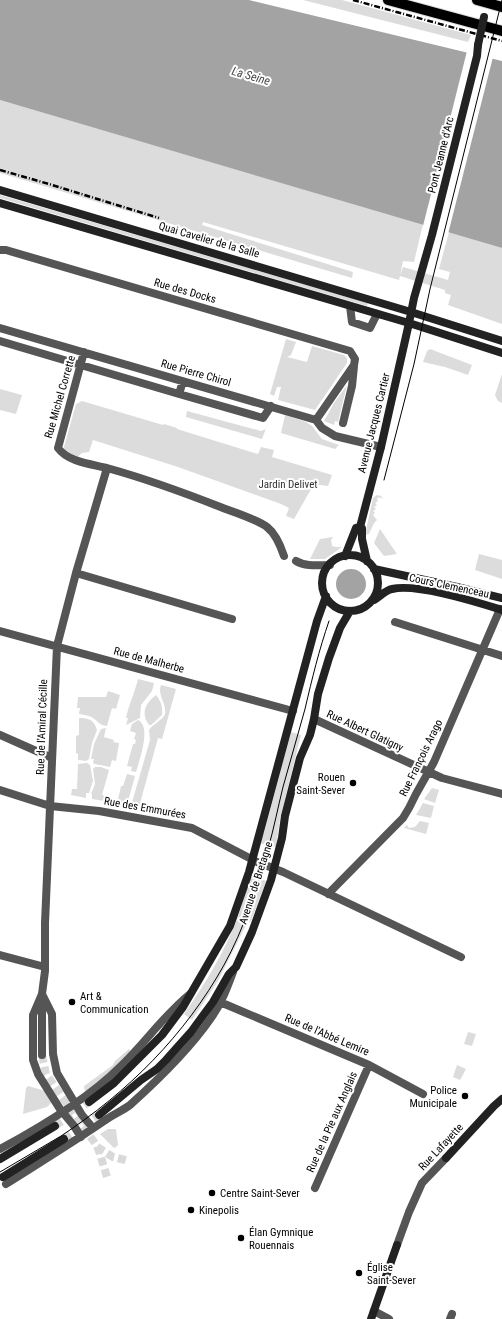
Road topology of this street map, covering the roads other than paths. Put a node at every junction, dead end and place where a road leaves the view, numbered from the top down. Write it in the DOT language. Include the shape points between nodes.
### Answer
graph roads {
  1 [pos="388,0"];
  2 [pos="477,0"];
  3 [pos="487,1"];
  4 [pos="502,7"];
  5 [pos="502,31"];
  6 [pos="0,190"];
  7 [pos="0,203"];
  8 [pos="0,250"];
  9 [pos="350,306"];
  10 [pos="411,312"];
  11 [pos="377,314"];
  12 [pos="409,323"];
  13 [pos="0,328"];
  14 [pos="0,341"];
  15 [pos="502,341"];
  16 [pos="84,352"];
  17 [pos="502,354"];
  18 [pos="81,365"];
  19 [pos="354,365"];
  20 [pos="183,381"];
  21 [pos="179,394"];
  22 [pos="271,406"];
  23 [pos="316,420"];
  24 [pos="343,423"];
  25 [pos="381,447"];
  26 [pos="107,468"];
  27 [pos="360,527"];
  28 [pos="284,556"];
  29 [pos="345,556"];
  30 [pos="367,561"];
  31 [pos="298,563"];
  32 [pos="330,565"];
  33 [pos="374,569"];
  34 [pos="76,573"];
  35 [pos="326,596"];
  36 [pos="502,598"];
  37 [pos="371,602"];
  38 [pos="501,609"];
  39 [pos="350,611"];
  40 [pos="232,619"];
  41 [pos="395,622"];
  42 [pos="0,631"];
  43 [pos="57,646"];
  44 [pos="482,650"];
  45 [pos="502,656"];
  46 [pos="293,711"];
  47 [pos="314,719"];
  48 [pos="0,735"];
  49 [pos="52,758"];
  50 [pos="429,772"];
  51 [pos="0,790"];
  52 [pos="502,794"];
  53 [pos="50,806"];
  54 [pos="252,859"];
  55 [pos="274,869"];
  56 [pos="328,894"];
  57 [pos="0,955"];
  58 [pos="461,957"];
  59 [pos="236,967"];
  60 [pos="45,968"];
  61 [pos="193,991"];
  62 [pos="42,994"];
  63 [pos="220,1002"];
  64 [pos="42,1055"];
  65 [pos="369,1065"];
  66 [pos="423,1094"];
  67 [pos="502,1099"];
  68 [pos="89,1102"];
  69 [pos="75,1103"];
  70 [pos="62,1112"];
  71 [pos="99,1114"];
  72 [pos="55,1126"];
  73 [pos="93,1128"];
  74 [pos="81,1137"];
  75 [pos="64,1139"];
  76 [pos="0,1149"];
  77 [pos="0,1159"];
  78 [pos="315,1188"];
  79 [pos="374,1310"];
  80 [pos="371,1319"];
  81 [pos="389,1319"];
  1 -- 5 [label="main road"];
  2 -- 3 [label="main road"];
  3 -- 4 [label="main road"];
  3 -- 10 [label="street, Pont Jeanne d'Arc, bridge" via="476,60"];
  6 -- 10 [label="street, Quai Cavelier de la Salle"];
  7 -- 9 [label="street, Quai Cavelier de la Salle"];
  8 -- 19 [label="street, Rue des Docks" via="344,349 350,351 355,360"];
  9 -- 11 [label="street, Quai Cavelier de la Salle"];
  9 -- 11 [label="street" via="352,322 370,328"];
  10 -- 12 [label="street, Avenue Jacques Cartier"];
  10 -- 15 [label="street, Quai Cavelier de la Salle"];
  11 -- 12 [label="street, Quai Cavelier de la Salle"];
  12 -- 17 [label="street, Quai Cavelier de la Salle"];
  12 -- 25 [label="street, Avenue Jacques Cartier"];
  13 -- 16 [label="street, Rue Pierre Chirol"];
  14 -- 18 [label="street"];
  16 -- 18 [label="street, Rue Michel Corrette"];
  16 -- 20 [label="street, Rue Pierre Chirol"];
  18 -- 21 [label="street"];
  18 -- 26 [label="street, Rue Michel Corrette" via="58,448 63,455"];
  19 -- 23 [label="street"];
  19 -- 24 [label="street"];
  20 -- 21 [label="street"];
  20 -- 22 [label="street, Rue Pierre Chirol"];
  21 -- 22 [label="street" via="263,418"];
  22 -- 23 [label="street, Rue Pierre Chirol"];
  23 -- 25 [label="street, Rue Pierre Chirol" via="322,428 335,436"];
  25 -- 27 [label="street, Avenue Jacques Cartier"];
  26 -- 28 [label="street" via="178,490 268,528 281,546"];
  26 -- 34 [label="street, Rue de l'Amiral Cécille"];
  27 -- 29 [label="street, Avenue Jacques Cartier" via="356,528"];
  27 -- 30 [label="street, Avenue Jacques Cartier"];
  29 -- 30 [label="street" via="355,556"];
  29 -- 32 [label="street"];
  30 -- 33 [label="street"];
  31 -- 32 [label="street" via="313,566"];
  32 -- 35 [label="street" via="323,580"];
  33 -- 36 [label="street, Cours Clemenceau"];
  33 -- 37 [label="street" via="378,586"];
  34 -- 40 [label="street"];
  34 -- 43 [label="street, Rue de l'Amiral Cécille"];
  35 -- 39 [label="street" via="334,606"];
  35 -- 46 [label="street, Avenue de Bretagne"];
  37 -- 38 [label="street, Cours Clemenceau" via="390,589 404,587 436,592"];
  37 -- 39 [label="street" via="360,610"];
  38 -- 44 [label="street, Rue François Arago"];
  39 -- 47 [label="street, Avenue de Bretagne" via="329,658"];
  41 -- 44 [label="street"];
  42 -- 43 [label="street, Rue de Malherbe"];
  43 -- 46 [label="street, Rue de Malherbe"];
  43 -- 49 [label="street, Rue de l'Amiral Cécille"];
  44 -- 45 [label="street"];
  44 -- 50 [label="street, Rue François Arago"];
  46 -- 54 [label="street, Avenue de Bretagne"];
  47 -- 50 [label="street, Rue Albert Glatigny"];
  47 -- 55 [label="street, Avenue de Bretagne" via="300,758"];
  48 -- 49 [label="street"];
  49 -- 53 [label="street, Rue de l'Amiral Cécille"];
  50 -- 52 [label="street, Rue Albert Glatigny"];
  50 -- 56 [label="street, Rue François Arago" via="403,818"];
  51 -- 53 [label="street, Rue des Emmurées"];
  53 -- 54 [label="street, Rue des Emmurées" via="99,811 192,828"];
  53 -- 60 [label="street, Rue de l'Amiral Cécille"];
  54 -- 55 [label="street, Rue des Emmurées"];
  54 -- 61 [label="street, Avenue de Bretagne" via="230,926"];
  55 -- 56 [label="street"];
  55 -- 59 [label="street, Avenue de Bretagne" via="252,932"];
  56 -- 58 [label="street"];
  57 -- 60 [label="street"];
  59 -- 63 [label="street"];
  59 -- 71 [label="street, Avenue de Bretagne" via="191,1032 166,1060"];
  60 -- 62 [label="street, Rue de l'Amiral Cécille"];
  61 -- 68 [label="street, Avenue de Bretagne" via="162,1035 114,1083"];
  61 -- 69 [label="street" via="175,1006 120,1067"];
  62 -- 64 [label="street"];
  62 -- 69 [label="street" via="52,1014 54,1062 57,1073"];
  62 -- 70 [label="street, Rue de l'Amiral Cécille" via="33,1015 33,1060 38,1074"];
  63 -- 65 [label="street, Rue de l'Abbé Lemire"];
  63 -- 73 [label="street" via="211,1019 158,1078 129,1105"];
  65 -- 66 [label="street, Rue de l'Abbé Lemire"];
  65 -- 78 [label="street, Rue de la Pie aux Anglais"];
  67 -- 79 [label="street, Rue Lafayette" via="422,1183"];
  69 -- 70 [label="street"];
  69 -- 73 [label="street"];
  70 -- 74 [label="street, Rue de l'Amiral Cécille"];
  70 -- 76 [label="street"];
  72 -- 77 [label="street"];
  73 -- 74 [label="street"];
  74 -- 75 [label="street" via="5,1180"];
  79 -- 80 [label="street"];
  79 -- 81 [label="street"];
}
